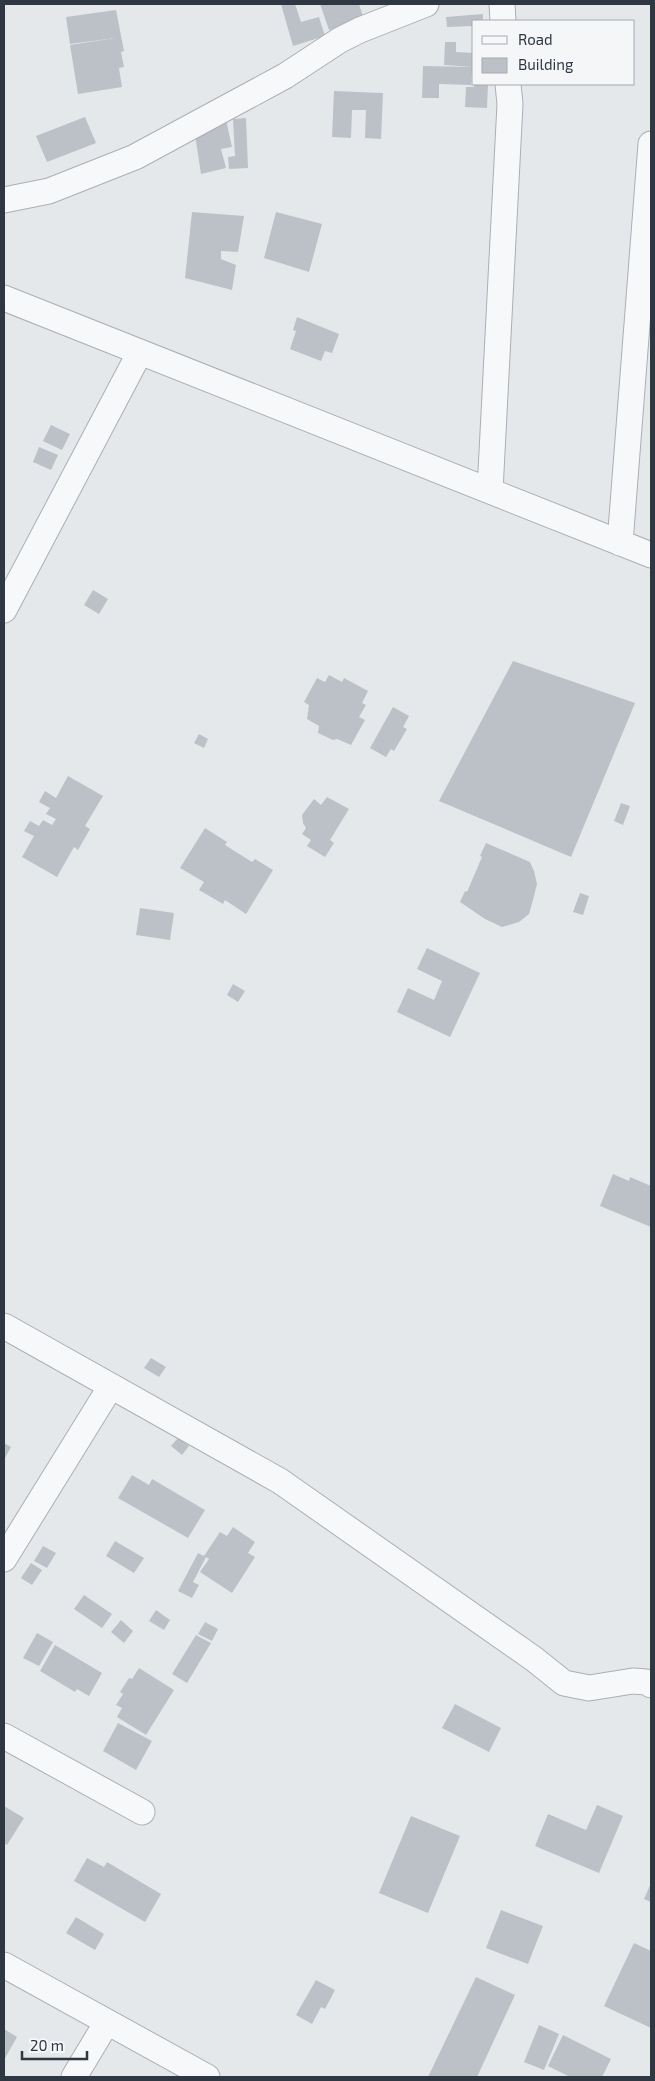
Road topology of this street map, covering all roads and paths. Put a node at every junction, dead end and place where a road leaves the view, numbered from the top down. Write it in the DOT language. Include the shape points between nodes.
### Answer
graph roads {
  1 [pos="426,4"];
  2 [pos="502,4"];
  3 [pos="503,20"];
  4 [pos="508,85"];
  5 [pos="651,144"];
  6 [pos="4,200"];
  7 [pos="4,298"];
  8 [pos="140,352"];
  9 [pos="490,491"];
  10 [pos="620,542"];
  11 [pos="651,555"];
  12 [pos="4,610"];
  13 [pos="4,1326"];
  14 [pos="111,1386"];
  15 [pos="4,1559"];
  16 [pos="651,1685"];
  17 [pos="4,1736"];
  18 [pos="142,1812"];
  19 [pos="4,1965"];
  20 [pos="107,2022"];
  21 [pos="74,2077"];
  22 [pos="207,2077"];
  1 -- 6 [label="street" via="340,40 285,76 135,157 49,191"];
  2 -- 3 [label="street"];
  4 -- 9 [label="street" via="510,104"];
  5 -- 10 [label="street"];
  7 -- 8 [label="street"];
  8 -- 9 [label="street"];
  8 -- 12 [label="street"];
  9 -- 10 [label="street"];
  10 -- 11 [label="street"];
  13 -- 14 [label="street"];
  14 -- 15 [label="street"];
  14 -- 16 [label="street" via="280,1481 564,1683 588,1688 633,1682"];
  17 -- 18 [label="street"];
  19 -- 20 [label="street"];
  20 -- 21 [label="street"];
  20 -- 22 [label="street"];
}
